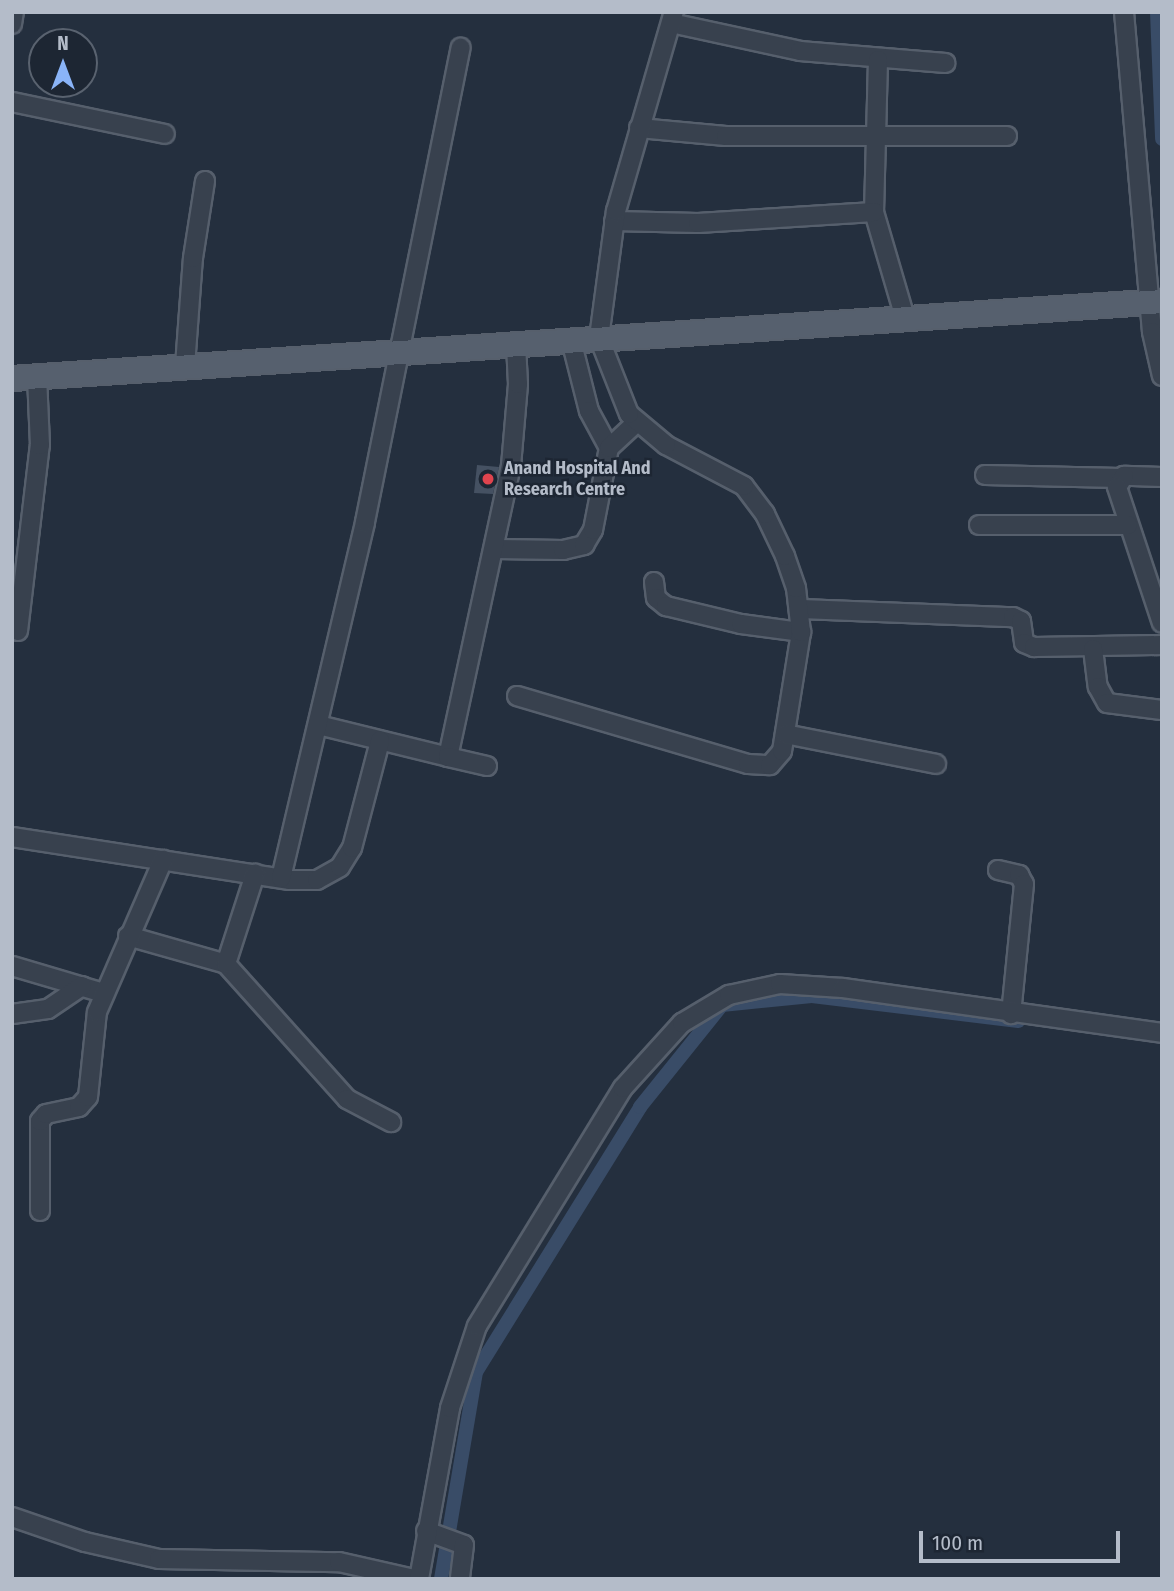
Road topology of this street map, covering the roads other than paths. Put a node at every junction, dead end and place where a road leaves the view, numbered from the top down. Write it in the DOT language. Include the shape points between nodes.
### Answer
graph roads {
  1 [pos="14,12"];
  2 [pos="1124,12"];
  3 [pos="673,18"];
  4 [pos="12,24"];
  5 [pos="461,48"];
  6 [pos="878,60"];
  7 [pos="946,63"];
  8 [pos="12,102"];
  9 [pos="639,128"];
  10 [pos="165,134"];
  11 [pos="873,136"];
  12 [pos="1007,136"];
  13 [pos="205,181"];
  14 [pos="874,212"];
  15 [pos="614,221"];
  16 [pos="1156,301"];
  17 [pos="905,318"];
  18 [pos="599,338"];
  19 [pos="571,340"];
  20 [pos="516,344"];
  21 [pos="399,352"];
  22 [pos="185,366"];
  23 [pos="37,376"];
  24 [pos="1162,376"];
  25 [pos="12,378"];
  26 [pos="637,422"];
  27 [pos="609,448"];
  28 [pos="985,475"];
  29 [pos="1162,477"];
  30 [pos="1120,478"];
  31 [pos="979,525"];
  32 [pos="1128,525"];
  33 [pos="496,549"];
  34 [pos="654,582"];
  35 [pos="801,609"];
  36 [pos="1162,624"];
  37 [pos="18,631"];
  38 [pos="801,632"];
  39 [pos="1162,645"];
  40 [pos="1093,649"];
  41 [pos="517,696"];
  42 [pos="1162,710"];
  43 [pos="318,725"];
  44 [pos="785,734"];
  45 [pos="380,741"];
  46 [pos="448,757"];
  47 [pos="936,764"];
  48 [pos="487,766"];
  49 [pos="12,837"];
  50 [pos="163,860"];
  51 [pos="998,870"];
  52 [pos="255,874"];
  53 [pos="281,878"];
  54 [pos="128,936"];
  55 [pos="226,964"];
  56 [pos="12,966"];
  57 [pos="82,986"];
  58 [pos="103,993"];
  59 [pos="12,1014"];
  60 [pos="1011,1014"];
  61 [pos="1162,1033"];
  62 [pos="391,1122"];
  63 [pos="40,1210"];
  64 [pos="12,1517"];
  65 [pos="439,1534"];
  66 [pos="417,1579"];
  67 [pos="460,1579"];
  1 -- 4 [label="street"];
  2 -- 16 [label="street"];
  3 -- 6 [label="street" via="775,47"];
  3 -- 9 [label="street"];
  5 -- 21 [label="street"];
  6 -- 7 [label="street"];
  6 -- 11 [label="street"];
  8 -- 10 [label="street"];
  9 -- 11 [label="street" via="726,136"];
  9 -- 15 [label="street"];
  11 -- 12 [label="street"];
  11 -- 14 [label="street"];
  13 -- 22 [label="street" via="193,258"];
  14 -- 15 [label="street" via="698,223"];
  14 -- 17 [label="street"];
  15 -- 18 [label="street"];
  16 -- 17 [label="main road"];
  16 -- 24 [label="street"];
  17 -- 18 [label="main road"];
  18 -- 19 [label="main road"];
  18 -- 26 [label="street" via="620,401"];
  19 -- 20 [label="main road"];
  19 -- 27 [label="street" via="589,411"];
  20 -- 21 [label="main road"];
  20 -- 33 [label="street" via="516,424"];
  21 -- 22 [label="main road"];
  21 -- 43 [label="street"];
  22 -- 23 [label="main road"];
  23 -- 25 [label="main road"];
  23 -- 37 [label="street" via="37,482"];
  26 -- 27 [label="street"];
  26 -- 35 [label="street" via="666,445 744,486 755,498 785,556"];
  27 -- 33 [label="street" via="593,530 584,545 563,550"];
  28 -- 30 [label="street"];
  29 -- 30 [label="street"];
  30 -- 32 [label="street" via="1117,488"];
  31 -- 32 [label="street"];
  32 -- 36 [label="street"];
  33 -- 46 [label="street"];
  34 -- 38 [label="street" via="656,598 666,606"];
  35 -- 38 [label="street"];
  35 -- 40 [label="street" via="1013,617 1021,621 1026,646"];
  38 -- 44 [label="street"];
  39 -- 40 [label="street"];
  40 -- 42 [label="street" via="1098,687 1107,703"];
  41 -- 44 [label="street" via="748,764 777,761"];
  43 -- 45 [label="street"];
  43 -- 53 [label="street"];
  44 -- 47 [label="street"];
  45 -- 46 [label="street"];
  45 -- 53 [label="street" via="347,858 329,876 317,880"];
  46 -- 48 [label="street"];
  49 -- 50 [label="street"];
  50 -- 52 [label="street"];
  50 -- 54 [label="street"];
  51 -- 60 [label="street" via="1019,875 1024,884"];
  52 -- 53 [label="street"];
  52 -- 55 [label="street"];
  54 -- 55 [label="street"];
  54 -- 58 [label="street"];
  55 -- 62 [label="street" via="347,1099 360,1110"];
  56 -- 57 [label="street"];
  57 -- 58 [label="street"];
  57 -- 59 [label="street" via="48,1009"];
  58 -- 63 [label="street" via="93,1031 86,1103 46,1114 40,1121"];
  60 -- 61 [label="street"];
  60 -- 65 [label="street" via="843,988 771,984 729,995 682,1023 624,1088 485,1310 457,1382"];
  64 -- 66 [label="street" via="85,1542 159,1559 339,1562"];
  65 -- 66 [label="street"];
  65 -- 67 [label="street" via="465,1550"];
}
